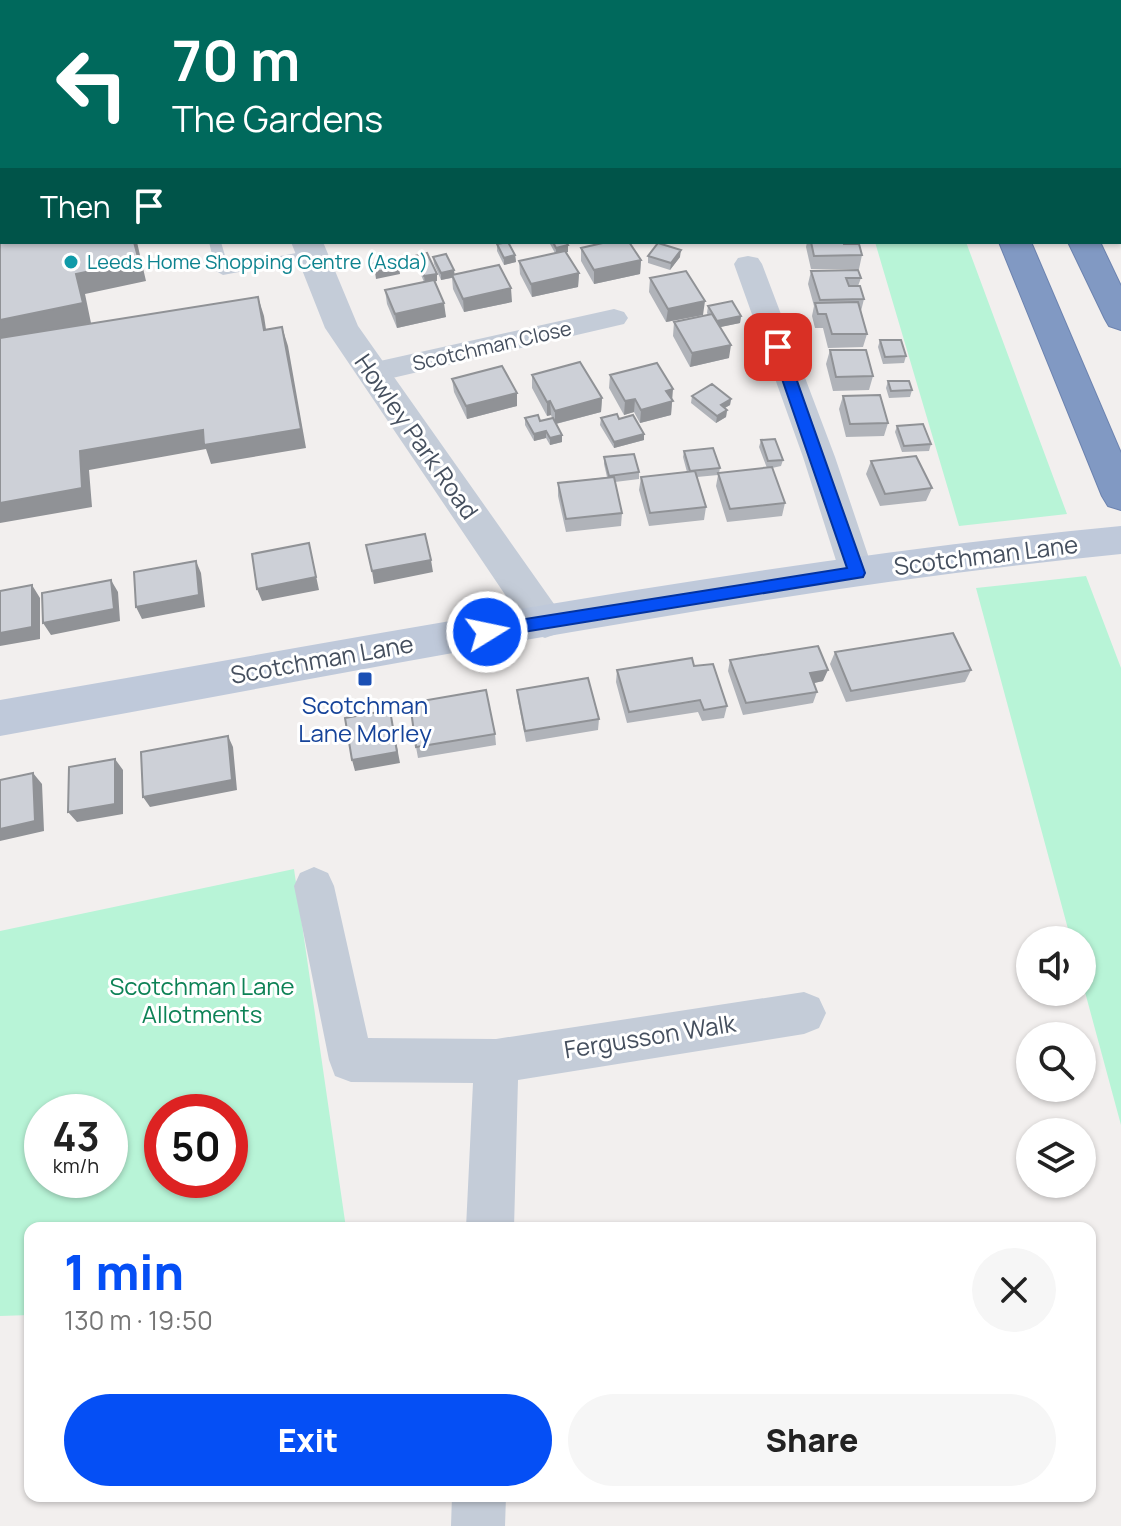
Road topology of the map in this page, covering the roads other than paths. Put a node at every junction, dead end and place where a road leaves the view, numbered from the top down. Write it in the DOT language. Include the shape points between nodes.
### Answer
graph roads {
  1 [pos="216,244"];
  2 [pos="1016,244"];
  3 [pos="1085,244"];
  4 [pos="310,248"];
  5 [pos="748,264"];
  6 [pos="614,318"];
  7 [pos="1121,319"];
  8 [pos="371,373"];
  9 [pos="1121,496"];
  10 [pos="1121,540"];
  11 [pos="857,573"];
  12 [pos="545,622"];
  13 [pos="0,718"];
  14 [pos="314,886"];
  15 [pos="804,1013"];
  16 [pos="496,1061"];
  17 [pos="490,1222"];
  18 [pos="479,1502"];
  19 [pos="478,1526"];
  1 -- 4 [label="lane" via="223,271"];
  2 -- 9 [label="highway"];
  3 -- 7 [label="highway"];
  4 -- 8 [label="street, Howley Park Road" via="342,328"];
  5 -- 11 [label="street" via="828,456"];
  6 -- 8 [label="street, Scotchman Close"];
  8 -- 12 [label="street, Howley Park Road"];
  10 -- 11 [label="main road, Scotchman Lane" via="967,555"];
  11 -- 12 [label="main road, Scotchman Lane"];
  12 -- 13 [label="main road, Scotchman Lane"];
  14 -- 16 [label="street, Fergusson Walk" via="351,1060"];
  15 -- 16 [label="street, Fergusson Walk"];
  16 -- 17 [label="street"];
  18 -- 19 [label="street"];
}
